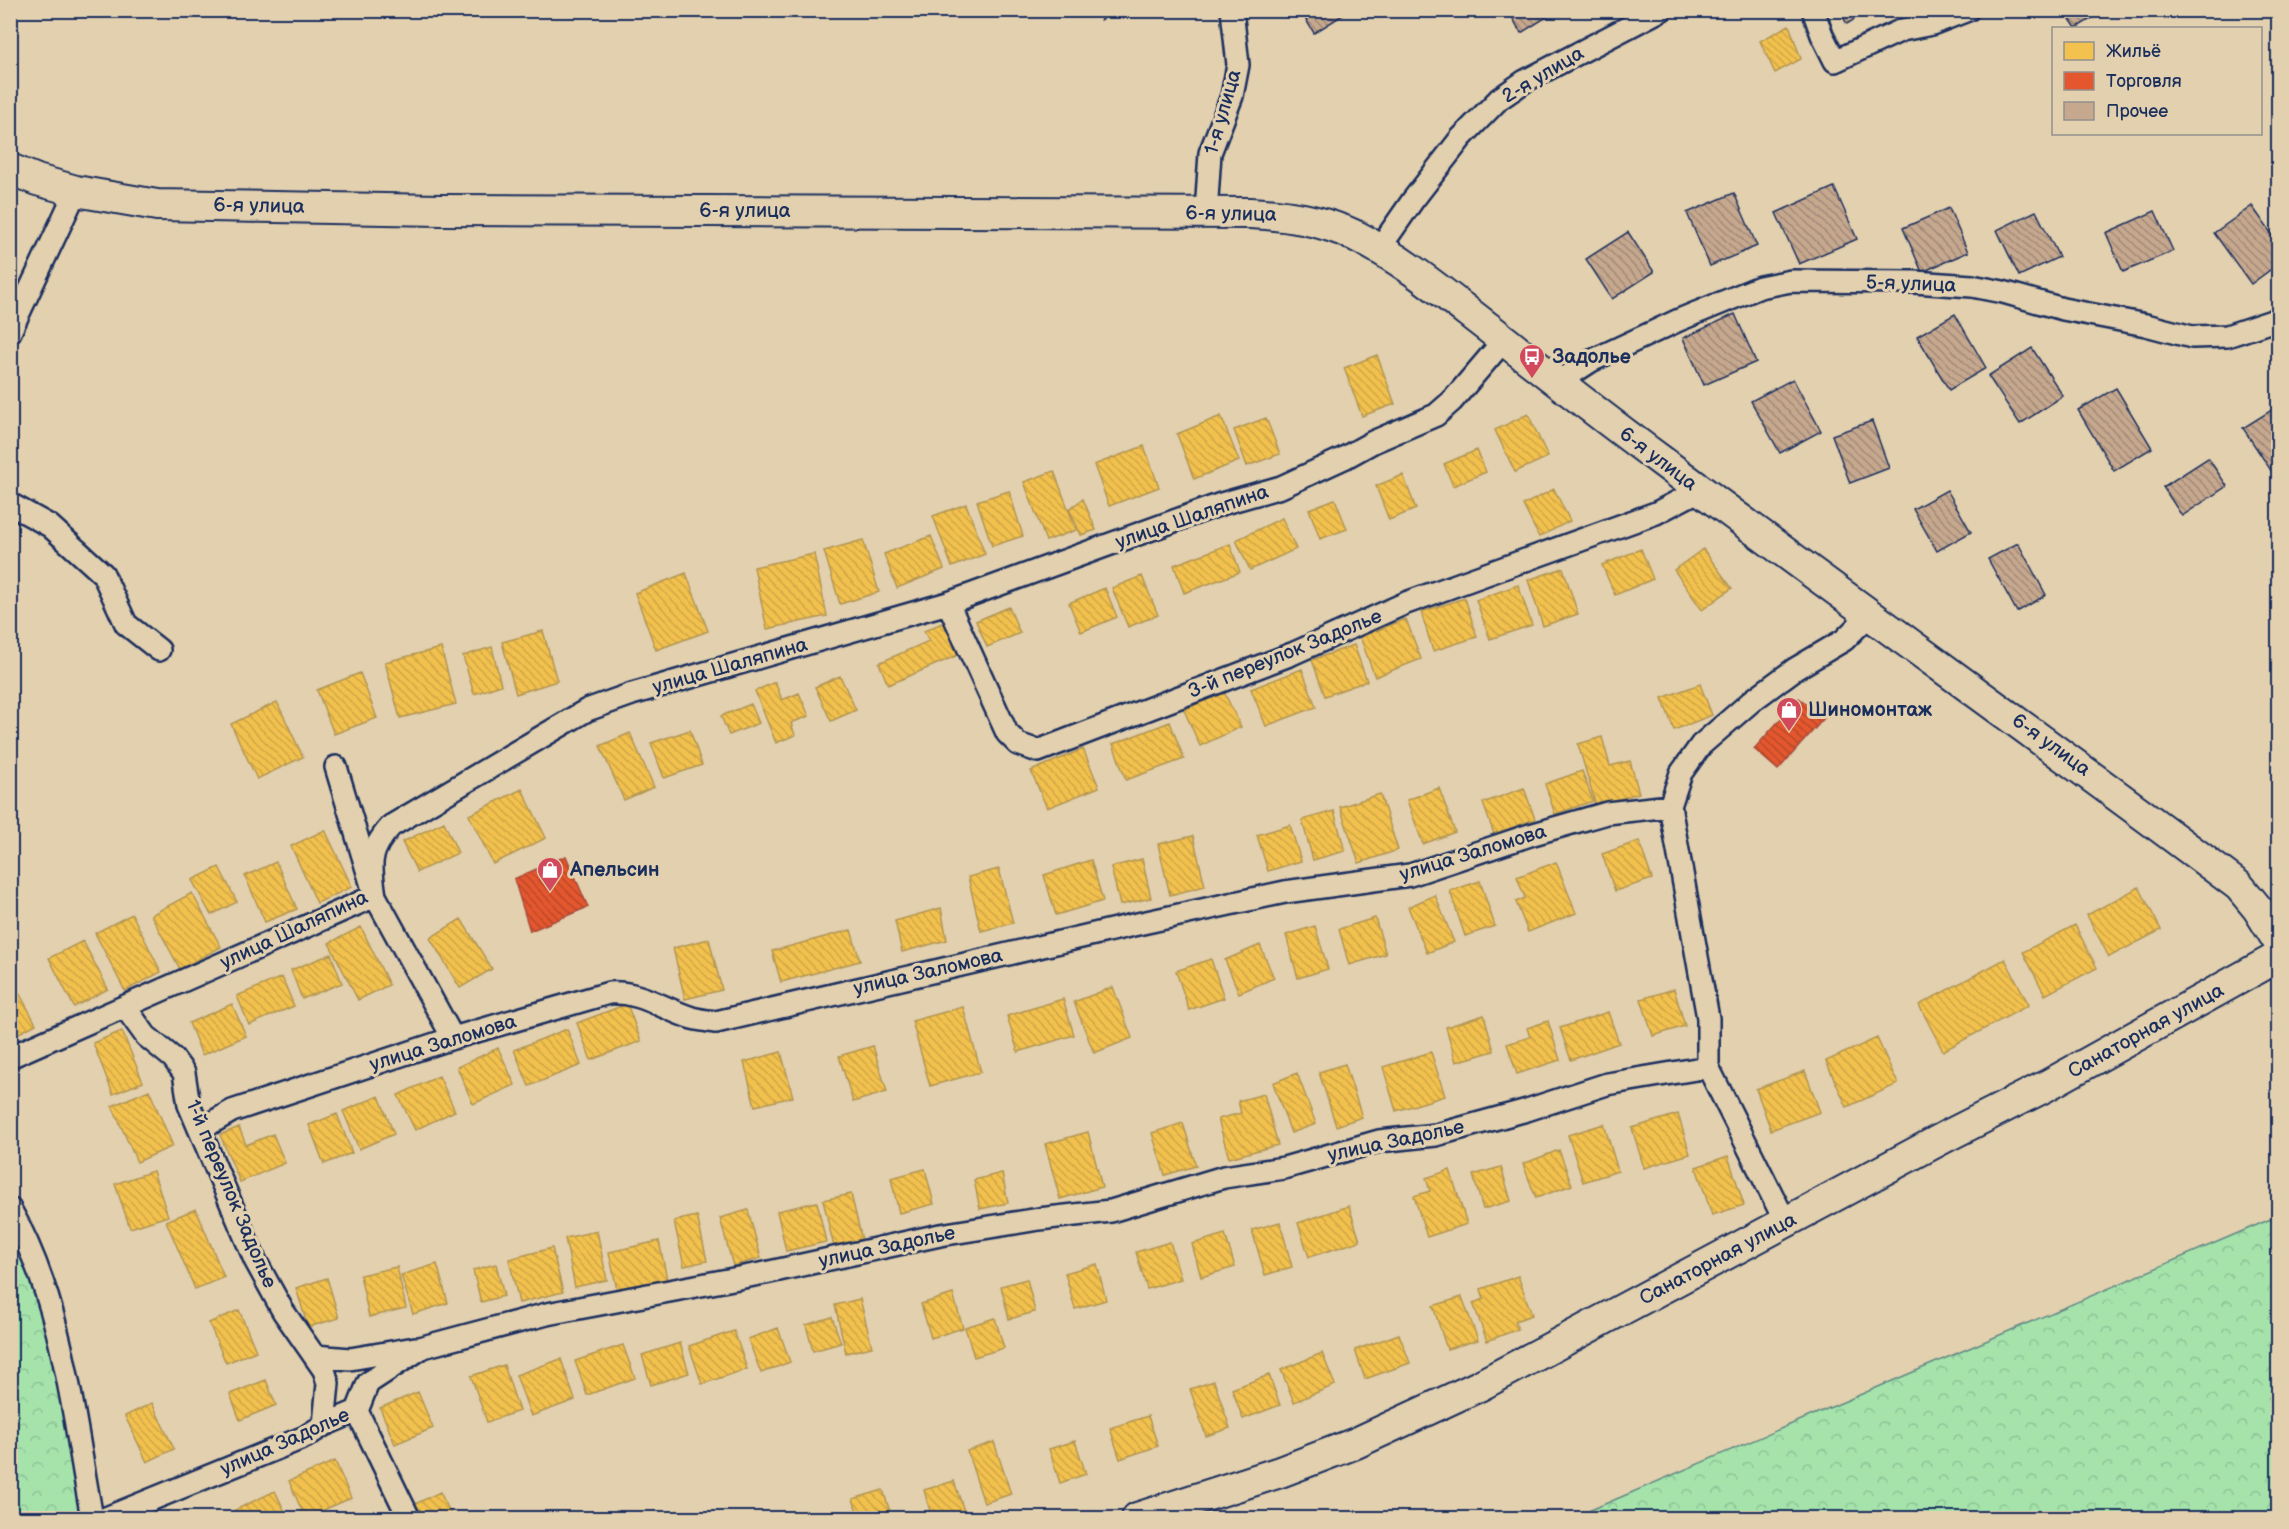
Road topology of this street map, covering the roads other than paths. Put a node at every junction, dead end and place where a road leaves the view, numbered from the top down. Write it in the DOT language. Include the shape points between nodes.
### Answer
graph roads {
  1 [pos="1232,10"];
  2 [pos="1661,10"];
  3 [pos="1813,10"];
  4 [pos="1968,10"];
  5 [pos="10,169"];
  6 [pos="76,191"];
  7 [pos="1206,213"];
  8 [pos="1379,249"];
  9 [pos="2278,319"];
  10 [pos="10,332"];
  11 [pos="1504,340"];
  12 [pos="1557,383"];
  13 [pos="1700,490"];
  14 [pos="10,504"];
  15 [pos="948,603"];
  16 [pos="1870,614"];
  17 [pos="159,650"];
  18 [pos="336,767"];
  19 [pos="1670,806"];
  20 [pos="2239,886"];
  21 [pos="375,896"];
  22 [pos="2278,898"];
  23 [pos="2278,941"];
  24 [pos="2278,957"];
  25 [pos="125,1006"];
  26 [pos="453,1038"];
  27 [pos="10,1057"];
  28 [pos="1708,1067"];
  29 [pos="201,1129"];
  30 [pos="10,1209"];
  31 [pos="1786,1223"];
  32 [pos="423,1347"];
  33 [pos="315,1356"];
  34 [pos="357,1411"];
  35 [pos="324,1425"];
  36 [pos="92,1518"];
  37 [pos="106,1518"];
  38 [pos="409,1518"];
  39 [pos="1137,1518"];
  1 -- 7 [label="street, 1-я улица" via="1238,65 1232,96 1210,153"];
  2 -- 8 [label="street, 2-я улица" via="1525,81 1499,99 1461,138"];
  3 -- 4 [label="street" via="1835,62 1902,30"];
  5 -- 6 [label="street, 6-я улица"];
  6 -- 7 [label="street, 6-я улица" via="157,205"];
  6 -- 10 [label="street"];
  7 -- 8 [label="street, 6-я улица" via="1308,219 1334,226"];
  8 -- 11 [label="street, 6-я улица"];
  9 -- 12 [label="street, 5-я улица" via="2227,336 2192,337 1972,286 1791,281 1760,287 1679,320 1591,361"];
  11 -- 12 [label="street, 6-я улица"];
  11 -- 15 [label="street, улица Шаляпина" via="1436,415 1281,487 1221,504"];
  12 -- 13 [label="street, 6-я улица"];
  13 -- 15 [label="street, 3-й переулок Задолье" via="1656,513 1406,603 1292,654 1038,751 1018,744 1007,733"];
  13 -- 16 [label="street, 6-я улица"];
  14 -- 17 [label="street" via="50,526 103,574 126,624"];
  15 -- 21 [label="street, улица Шаляпина" via="587,710 392,826 376,843 371,870"];
  16 -- 19 [label="street" via="1844,640 1753,700 1701,745 1681,773"];
  16 -- 20 [label="street, 6-я улица"];
  18 -- 21 [label="street"];
  19 -- 26 [label="street, улица Заломова" via="1607,813 1410,875 1274,895 716,1022 692,1018 624,992"];
  19 -- 28 [label="street" via="1708,1018"];
  20 -- 22 [label="street"];
  20 -- 23 [label="street"];
  21 -- 25 [label="street, улица Шаляпина"];
  21 -- 26 [label="street"];
  24 -- 31 [label="street, Санаторная улица" via="2046,1086"];
  25 -- 27 [label="street, улица Шаляпина"];
  25 -- 29 [label="street, 1-й переулок Задолье" via="146,1036 173,1058 184,1073 189,1105"];
  26 -- 29 [label="street, улица Заломова" via="232,1111"];
  28 -- 31 [label="street"];
  28 -- 32 [label="street, улица Задолье" via="1607,1084 1436,1135 1379,1141 1284,1168 1224,1177 1111,1211 940,1235 765,1274 547,1314"];
  29 -- 33 [label="street, 1-й переулок Задолье" via="255,1260 283,1311"];
  30 -- 36 [label="street" via="46,1288"];
  31 -- 39 [label="street, Санаторная улица" via="1479,1386 1356,1443"];
  32 -- 33 [label="street" via="350,1359"];
  32 -- 34 [label="street, улица Задолье" via="368,1383"];
  33 -- 35 [label="street, 1-й переулок Задолье" via="328,1383"];
  34 -- 35 [label="street, улица Задолье"];
  34 -- 38 [label="street"];
  35 -- 37 [label="street, улица Задолье" via="305,1437"];
}
